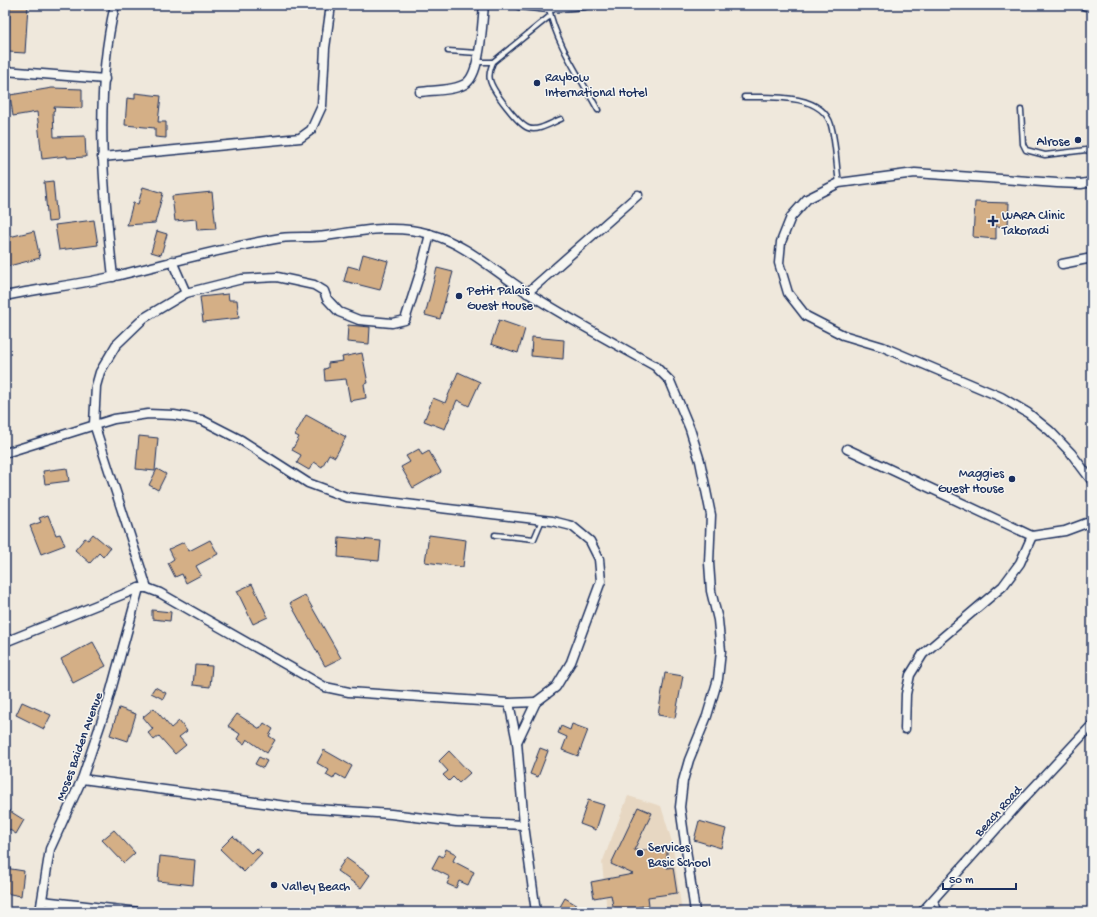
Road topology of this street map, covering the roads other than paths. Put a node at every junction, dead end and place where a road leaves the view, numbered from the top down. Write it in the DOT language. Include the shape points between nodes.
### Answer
graph roads {
  1 [pos="115,5"];
  2 [pos="331,5"];
  3 [pos="484,5"];
  4 [pos="519,5"];
  5 [pos="585,5"];
  6 [pos="1083,5"];
  7 [pos="1092,8"];
  8 [pos="550,12"];
  9 [pos="448,51"];
  10 [pos="478,53"];
  11 [pos="477,62"];
  12 [pos="493,62"];
  13 [pos="5,71"];
  14 [pos="105,79"];
  15 [pos="420,92"];
  16 [pos="744,97"];
  17 [pos="598,110"];
  18 [pos="1021,110"];
  19 [pos="561,119"];
  20 [pos="1092,152"];
  21 [pos="102,157"];
  22 [pos="1092,182"];
  23 [pos="839,183"];
  24 [pos="638,196"];
  25 [pos="430,234"];
  26 [pos="1092,258"];
  27 [pos="172,261"];
  28 [pos="1062,264"];
  29 [pos="113,277"];
  30 [pos="186,293"];
  31 [pos="527,293"];
  32 [pos="5,296"];
  33 [pos="94,424"];
  34 [pos="847,449"];
  35 [pos="5,454"];
  36 [pos="1092,481"];
  37 [pos="542,520"];
  38 [pos="1092,521"];
  39 [pos="495,535"];
  40 [pos="1032,536"];
  41 [pos="143,588"];
  42 [pos="5,642"];
  43 [pos="536,702"];
  44 [pos="509,703"];
  45 [pos="1092,725"];
  46 [pos="905,729"];
  47 [pos="517,742"];
  48 [pos="82,779"];
  49 [pos="524,825"];
  50 [pos="934,898"];
  51 [pos="42,901"];
  52 [pos="40,912"];
  53 [pos="139,912"];
  54 [pos="536,912"];
  55 [pos="695,912"];
  56 [pos="922,912"];
  57 [pos="940,912"];
  1 -- 14 [label="street" via="110,25"];
  2 -- 21 [label="street" via="325,48 322,106 311,130 300,138"];
  3 -- 10 [label="street"];
  4 -- 8 [label="street"];
  5 -- 8 [label="street"];
  6 -- 7 [label="street"];
  8 -- 12 [label="lane"];
  8 -- 17 [label="lane" via="560,40"];
  9 -- 10 [label="lane"];
  10 -- 11 [label="street"];
  11 -- 12 [label="lane"];
  11 -- 15 [label="street" via="473,76 467,84 450,89"];
  12 -- 19 [label="lane" via="489,79 492,86 522,124 536,130"];
  13 -- 14 [label="street"];
  14 -- 21 [label="street"];
  16 -- 23 [label="lane" via="787,97 808,102 824,113 831,124"];
  18 -- 20 [label="lane" via="1023,144 1026,150 1045,155 1086,150"];
  21 -- 29 [label="street"];
  22 -- 23 [label="street" via="1057,183 915,173"];
  23 -- 36 [label="street" via="807,199 791,217 780,242 779,263 788,293 801,311 843,335 883,347 1001,397 1028,413 1050,431 1071,452"];
  24 -- 31 [label="street"];
  25 -- 27 [label="street" via="388,229 282,238"];
  25 -- 30 [label="street" via="405,320 392,323 359,320 339,312 324,291 314,285 277,277 242,279"];
  25 -- 31 [label="street" via="484,261"];
  26 -- 28 [label="street"];
  27 -- 29 [label="street"];
  27 -- 30 [label="street"];
  29 -- 32 [label="street"];
  30 -- 33 [label="street" via="144,318 116,345 100,372 96,386"];
  31 -- 55 [label="street" via="655,366 670,381 700,461 711,515 708,563 721,651 718,679 707,716 689,760 680,807"];
  33 -- 35 [label="street"];
  33 -- 37 [label="street" via="148,414 202,420 240,440 308,483 346,498"];
  33 -- 41 [label="street"];
  34 -- 40 [label="street"];
  37 -- 39 [label="lane" via="534,539"];
  37 -- 43 [label="street" via="572,526 590,541 599,559 601,581 571,662 556,687"];
  38 -- 40 [label="street" via="1065,530"];
  40 -- 46 [label="street" via="1020,563 1003,586 923,654 910,675 906,694"];
  41 -- 42 [label="street"];
  41 -- 44 [label="street" via="160,593 326,687 349,692"];
  41 -- 48 [label="street, Moses Baiden Avenue"];
  43 -- 44 [label="street"];
  43 -- 47 [label="street"];
  44 -- 47 [label="street"];
  45 -- 50 [label="street, Beach Road"];
  47 -- 49 [label="street"];
  48 -- 49 [label="street" via="301,808 390,814 456,822"];
  48 -- 51 [label="street, Moses Baiden Avenue" via="50,849"];
  49 -- 54 [label="street"];
  50 -- 56 [label="street, Beach Road"];
  50 -- 57 [label="lane"];
  51 -- 52 [label="street, Moses Baiden Avenue"];
  51 -- 53 [label="street"];
}
